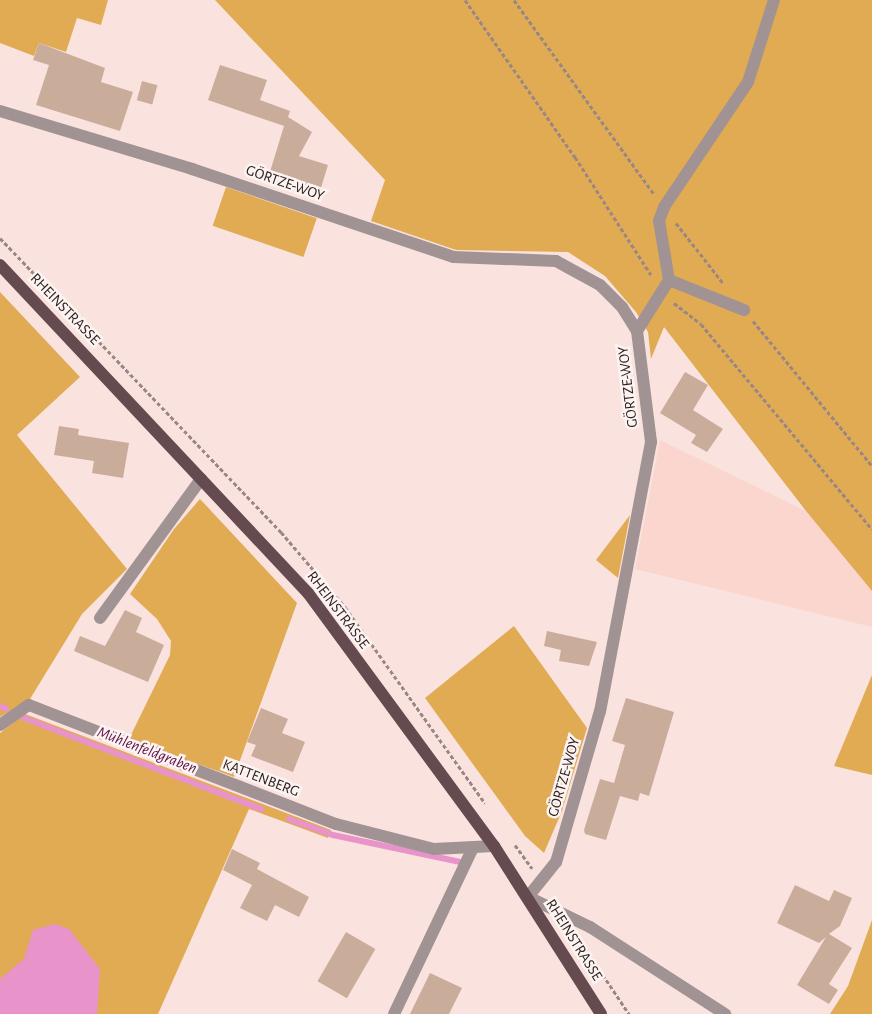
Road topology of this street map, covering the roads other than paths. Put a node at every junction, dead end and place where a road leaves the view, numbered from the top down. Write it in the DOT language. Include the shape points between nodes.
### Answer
graph roads {
  1 [pos="774,0"];
  2 [pos="0,111"];
  3 [pos="0,265"];
  4 [pos="670,280"];
  5 [pos="744,310"];
  6 [pos="638,331"];
  7 [pos="201,479"];
  8 [pos="100,618"];
  9 [pos="0,725"];
  10 [pos="494,846"];
  11 [pos="472,848"];
  12 [pos="528,898"];
  13 [pos="394,1014"];
  14 [pos="600,1014"];
  15 [pos="725,1014"];
  1 -- 4 [label="street" via="748,82 664,207 659,221 664,262"];
  2 -- 6 [label="street, GÖRTZE-WOY" via="192,169 454,257 556,261 600,285"];
  3 -- 7 [label="main road, RHEINSTRASSE"];
  4 -- 5 [label="street"];
  4 -- 6 [label="street"];
  6 -- 12 [label="street, GÖRTZE-WOY" via="651,442 629,566 600,711 556,862"];
  7 -- 8 [label="street"];
  7 -- 10 [label="main road, RHEINSTRASSE" via="308,593"];
  9 -- 11 [label="street, KATTENBERG" via="29,705 336,824 434,849"];
  10 -- 11 [label="street, KATTENBERG"];
  10 -- 12 [label="main road, RHEINSTRASSE"];
  11 -- 13 [label="street"];
  12 -- 14 [label="main road, RHEINSTRASSE"];
  12 -- 15 [label="street" via="590,927"];
}
